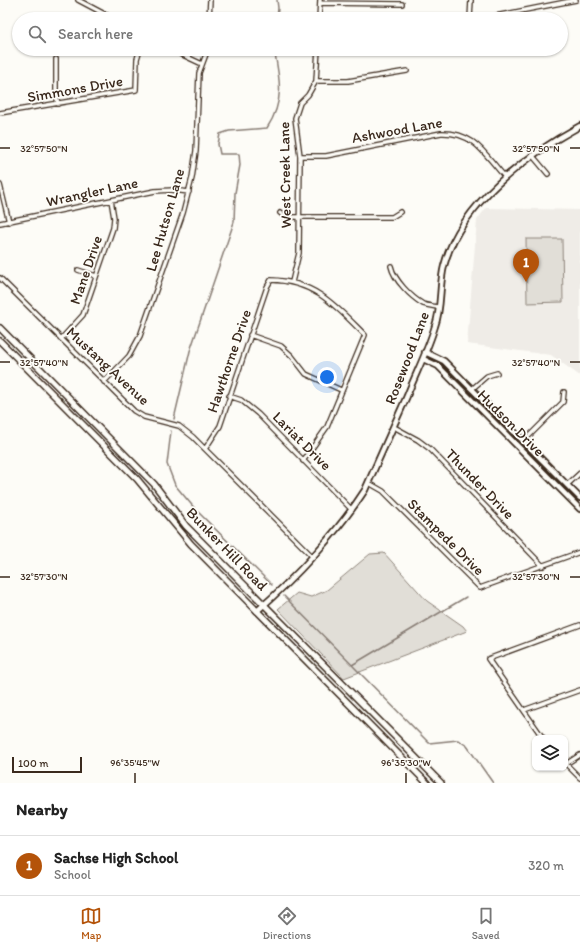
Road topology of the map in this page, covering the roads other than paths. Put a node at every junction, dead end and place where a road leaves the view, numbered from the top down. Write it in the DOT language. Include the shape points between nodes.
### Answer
graph roads {
  1 [pos="78,0"];
  2 [pos="210,0"];
  3 [pos="471,0"];
  4 [pos="576,0"];
  5 [pos="320,2"];
  6 [pos="402,4"];
  7 [pos="101,12"];
  8 [pos="209,12"];
  9 [pos="319,12"];
  10 [pos="470,12"];
  11 [pos="515,12"];
  12 [pos="138,56"];
  13 [pos="185,56"];
  14 [pos="205,56"];
  15 [pos="318,56"];
  16 [pos="56,58"];
  17 [pos="202,64"];
  18 [pos="407,70"];
  19 [pos="316,81"];
  20 [pos="58,104"];
  21 [pos="0,113"];
  22 [pos="580,126"];
  23 [pos="532,155"];
  24 [pos="300,156"];
  25 [pos="548,174"];
  26 [pos="505,177"];
  27 [pos="0,185"];
  28 [pos="189,192"];
  29 [pos="111,200"];
  30 [pos="400,212"];
  31 [pos="280,213"];
  32 [pos="299,217"];
  33 [pos="9,222"];
  34 [pos="0,223"];
  35 [pos="391,266"];
  36 [pos="78,270"];
  37 [pos="96,276"];
  38 [pos="0,278"];
  39 [pos="292,282"];
  40 [pos="438,307"];
  41 [pos="0,328"];
  42 [pos="250,335"];
  43 [pos="61,339"];
  44 [pos="0,341"];
  45 [pos="425,352"];
  46 [pos="423,359"];
  47 [pos="497,373"];
  48 [pos="104,382"];
  49 [pos="472,389"];
  50 [pos="341,390"];
  51 [pos="564,392"];
  52 [pos="229,396"];
  53 [pos="394,427"];
  54 [pos="524,441"];
  55 [pos="205,449"];
  56 [pos="303,461"];
  57 [pos="580,473"];
  58 [pos="369,483"];
  59 [pos="567,485"];
  60 [pos="580,498"];
  61 [pos="580,509"];
  62 [pos="353,510"];
  63 [pos="580,552"];
  64 [pos="312,556"];
  65 [pos="543,566"];
  66 [pos="264,605"];
  67 [pos="257,611"];
  68 [pos="580,625"];
  69 [pos="580,690"];
  70 [pos="524,710"];
  71 [pos="541,735"];
  72 [pos="580,756"];
  73 [pos="568,763"];
  74 [pos="568,766"];
  75 [pos="580,778"];
  76 [pos="427,783"];
  77 [pos="441,783"];
  1 -- 7 [label="street"];
  2 -- 8 [label="street"];
  3 -- 10 [label="street"];
  4 -- 11 [label="street"];
  5 -- 6 [label="street"];
  5 -- 9 [label="street"];
  12 -- 20 [label="street, Simmons Drive" via="136,90"];
  13 -- 17 [label="street"];
  14 -- 17 [label="street, Lee Hutson Lane"];
  15 -- 19 [label="street"];
  16 -- 20 [label="street"];
  17 -- 28 [label="street, Lee Hutson Lane" via="198,83 198,131"];
  18 -- 19 [label="street" via="348,81"];
  19 -- 24 [label="street, West Creek Lane" via="300,103 294,118"];
  20 -- 21 [label="street, Simmons Drive"];
  22 -- 23 [label="street, Rosewood Lane"];
  23 -- 25 [label="street"];
  23 -- 26 [label="street, Rosewood Lane"];
  24 -- 26 [label="street, Ashwood Lane" via="326,156 440,133 452,133 470,139 478,145"];
  24 -- 32 [label="street, West Creek Lane"];
  26 -- 40 [label="street, Rosewood Lane" via="478,206 454,240 443,266"];
  27 -- 33 [label="street"];
  28 -- 29 [label="street, Wrangler Lane" via="163,190"];
  28 -- 48 [label="street, Lee Hutson Lane" via="140,336 129,356"];
  29 -- 33 [label="street, Wrangler Lane"];
  29 -- 37 [label="street, Mane Drive" via="113,228"];
  30 -- 32 [label="street" via="392,217"];
  31 -- 32 [label="street" via="285,217"];
  32 -- 39 [label="street, West Creek Lane" via="299,253"];
  33 -- 34 [label="street, Wrangler Lane"];
  35 -- 40 [label="street" via="393,274 416,299 425,305"];
  36 -- 37 [label="street"];
  37 -- 43 [label="street, Mane Drive" via="83,315"];
  38 -- 43 [label="street, Mustang Avenue"];
  39 -- 42 [label="street, Hawthorne Drive" via="271,280"];
  39 -- 50 [label="street" via="312,288 331,301 364,335"];
  40 -- 45 [label="street, Rosewood Lane" via="436,324"];
  41 -- 66 [label="main road, Bunker Hill Road" via="154,484 186,526"];
  42 -- 50 [label="street" via="281,346 306,374"];
  42 -- 52 [label="street, Hawthorne Drive"];
  43 -- 48 [label="street, Mustang Avenue"];
  44 -- 67 [label="main road, Bunker Hill Road" via="137,478 181,533"];
  45 -- 46 [label="street, Rosewood Lane"];
  45 -- 49 [label="street, Hudson Drive" via="444,361"];
  46 -- 53 [label="street, Rosewood Lane"];
  46 -- 61 [label="street, Hudson Drive" via="438,366"];
  47 -- 49 [label="street" via="487,376"];
  48 -- 55 [label="street, Mustang Avenue" via="134,411 144,417 179,426"];
  49 -- 54 [label="street, Hudson Drive"];
  50 -- 56 [label="street" via="327,427"];
  51 -- 54 [label="street" via="563,402"];
  52 -- 55 [label="street, Hawthorne Drive" via="220,426"];
  52 -- 56 [label="street, Lariat Drive" via="241,400 258,414"];
  53 -- 58 [label="street, Rosewood Lane"];
  53 -- 65 [label="street, Thunder Drive" via="430,450"];
  54 -- 59 [label="street, Hudson Drive"];
  55 -- 64 [label="street, Mustang Avenue"];
  56 -- 62 [label="street, Lariat Drive"];
  57 -- 59 [label="street"];
  58 -- 62 [label="street, Rosewood Lane"];
  58 -- 65 [label="street, Stampede Drive" via="387,495 480,588"];
  59 -- 60 [label="street, Hudson Drive"];
  62 -- 64 [label="street, Rosewood Lane"];
  63 -- 65 [label="street, Stampede Drive"];
  64 -- 66 [label="street, Rosewood Lane"];
  66 -- 67 [label="street, Rosewood Lane"];
  66 -- 77 [label="main road, Bunker Hill Road"];
  67 -- 76 [label="main road, Bunker Hill Road"];
  68 -- 70 [label="street" via="488,659"];
  69 -- 70 [label="street"];
  70 -- 71 [label="street"];
  72 -- 73 [label="street"];
  74 -- 75 [label="street"];
}
